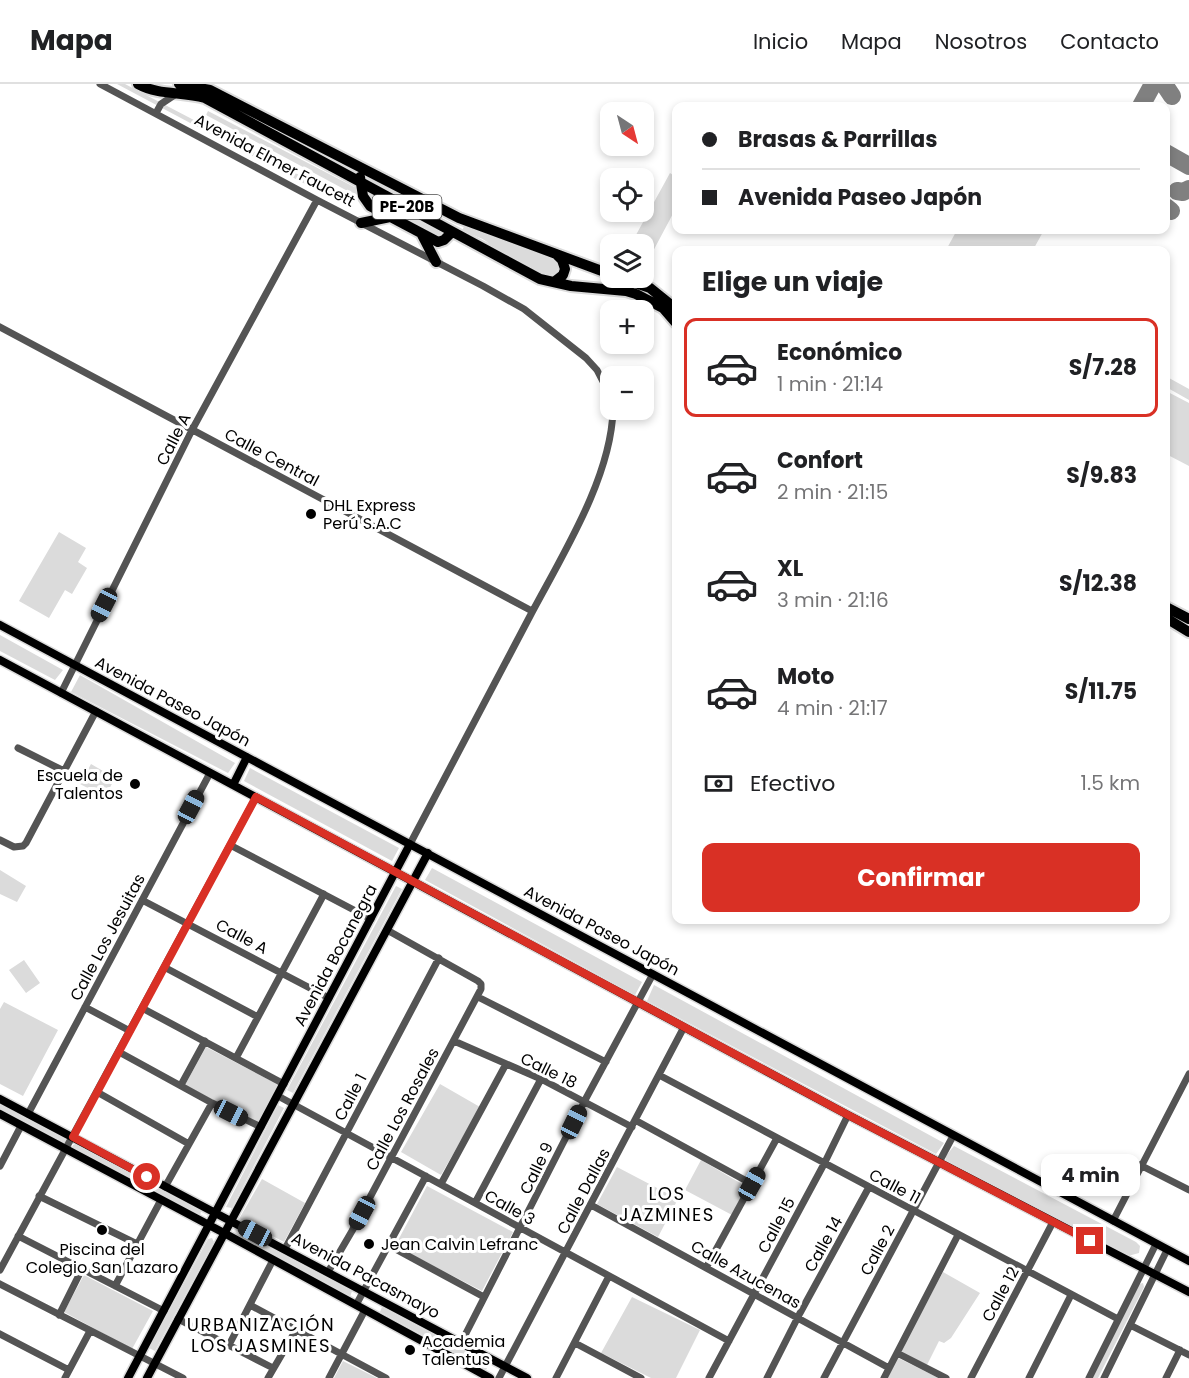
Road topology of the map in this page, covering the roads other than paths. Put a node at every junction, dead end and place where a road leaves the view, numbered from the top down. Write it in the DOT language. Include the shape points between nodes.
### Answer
graph roads {
  1 [pos="100,84"];
  2 [pos="138,84"];
  3 [pos="165,84"];
  4 [pos="207,84"];
  5 [pos="178,89"];
  6 [pos="153,92"];
  7 [pos="216,98"];
  8 [pos="156,113"];
  9 [pos="292,131"];
  10 [pos="285,142"];
  11 [pos="362,168"];
  12 [pos="360,181"];
  13 [pos="317,200"];
  14 [pos="390,217"];
  15 [pos="361,223"];
  16 [pos="452,232"];
  17 [pos="422,234"];
  18 [pos="555,253"];
  19 [pos="436,262"];
  20 [pos="600,270"];
  21 [pos="554,282"];
  22 [pos="650,288"];
  23 [pos="672,306"];
  24 [pos="672,317"];
  25 [pos="0,327"];
  26 [pos="600,376"];
  27 [pos="612,420"];
  28 [pos="192,430"];
  29 [pos="1170,609"];
  30 [pos="532,611"];
  31 [pos="1189,619"];
  32 [pos="1170,620"];
  33 [pos="0,625"];
  34 [pos="1189,632"];
  35 [pos="0,660"];
  36 [pos="74,665"];
  37 [pos="61,693"];
  38 [pos="96,711"];
  39 [pos="18,748"];
  40 [pos="247,757"];
  41 [pos="64,771"];
  42 [pos="210,772"];
  43 [pos="233,785"];
  44 [pos="256,797"];
  45 [pos="0,840"];
  46 [pos="410,844"];
  47 [pos="230,845"];
  48 [pos="428,853"];
  49 [pos="395,872"];
  50 [pos="413,882"];
  51 [pos="324,894"];
  52 [pos="142,900"];
  53 [pos="371,919"];
  54 [pos="188,922"];
  55 [pos="387,930"];
  56 [pos="439,958"];
  57 [pos="164,967"];
  58 [pos="282,972"];
  59 [pos="653,974"];
  60 [pos="329,998"];
  61 [pos="478,998"];
  62 [pos="638,1003"];
  63 [pos="85,1007"];
  64 [pos="142,1008"];
  65 [pos="258,1017"];
  66 [pos="684,1027"];
  67 [pos="130,1030"];
  68 [pos="205,1041"];
  69 [pos="454,1041"];
  70 [pos="119,1052"];
  71 [pos="236,1058"];
  72 [pos="606,1062"];
  73 [pos="506,1064"];
  74 [pos="1189,1074"];
  75 [pos="659,1075"];
  76 [pos="541,1078"];
  77 [pos="284,1084"];
  78 [pos="181,1085"];
  79 [pos="97,1092"];
  80 [pos="278,1095"];
  81 [pos="0,1099"];
  82 [pos="584,1102"];
  83 [pos="212,1103"];
  84 [pos="293,1104"];
  85 [pos="0,1114"];
  86 [pos="28,1114"];
  87 [pos="848,1115"];
  88 [pos="634,1123"];
  89 [pos="21,1126"];
  90 [pos="261,1127"];
  91 [pos="347,1133"];
  92 [pos="953,1136"];
  93 [pos="73,1137"];
  94 [pos="777,1138"];
  95 [pos="189,1144"];
  96 [pos="66,1150"];
  97 [pos="392,1158"];
  98 [pos="939,1162"];
  99 [pos="824,1164"];
  100 [pos="1140,1165"];
  101 [pos="0,1166"];
  102 [pos="426,1176"];
  103 [pos="441,1184"];
  104 [pos="752,1184"];
  105 [pos="165,1187"];
  106 [pos="869,1188"];
  107 [pos="1189,1190"];
  108 [pos="39,1196"];
  109 [pos="161,1200"];
  110 [pos="475,1203"];
  111 [pos="591,1205"];
  112 [pos="913,1211"];
  113 [pos="216,1213"];
  114 [pos="230,1220"];
  115 [pos="1113,1221"];
  116 [pos="1053,1222"];
  117 [pos="209,1225"];
  118 [pos="520,1228"];
  119 [pos="224,1233"];
  120 [pos="958,1235"];
  121 [pos="18,1236"];
  122 [pos="138,1244"];
  123 [pos="1156,1244"];
  124 [pos="388,1245"];
  125 [pos="285,1249"];
  126 [pos="1167,1250"];
  127 [pos="566,1252"];
  128 [pos="273,1260"];
  129 [pos="1189,1261"];
  130 [pos="706,1268"];
  131 [pos="1144,1268"];
  132 [pos="82,1269"];
  133 [pos="0,1270"];
  134 [pos="328,1272"];
  135 [pos="1027,1272"];
  136 [pos="1155,1274"];
  137 [pos="609,1276"];
  138 [pos="0,1284"];
  139 [pos="115,1286"];
  140 [pos="363,1291"];
  141 [pos="1189,1292"];
  142 [pos="754,1294"];
  143 [pos="1071,1295"];
  144 [pos="484,1297"];
  145 [pos="377,1298"];
  146 [pos="250,1305"];
  147 [pos="356,1305"];
  148 [pos="164,1311"];
  149 [pos="367,1311"];
  150 [pos="59,1315"];
  151 [pos="798,1318"];
  152 [pos="178,1319"];
  153 [pos="1118,1319"];
  154 [pos="1130,1325"];
  155 [pos="296,1330"];
  156 [pos="90,1331"];
  157 [pos="0,1334"];
  158 [pos="729,1341"];
  159 [pos="461,1343"];
  160 [pos="575,1343"];
  161 [pos="843,1343"];
  162 [pos="228,1344"];
  163 [pos="1180,1350"];
  164 [pos="897,1353"];
  165 [pos="342,1354"];
  166 [pos="1189,1355"];
  167 [pos="139,1356"];
  168 [pos="155,1363"];
  169 [pos="505,1367"];
  170 [pos="273,1368"];
  171 [pos="889,1368"];
  172 [pos="69,1370"];
  173 [pos="65,1378"];
  174 [pos="128,1378"];
  175 [pos="147,1378"];
  176 [pos="183,1378"];
  177 [pos="268,1378"];
  178 [pos="329,1378"];
  179 [pos="386,1378"];
  180 [pos="490,1378"];
  181 [pos="499,1378"];
  182 [pos="526,1378"];
  183 [pos="556,1378"];
  184 [pos="641,1378"];
  185 [pos="709,1378"];
  186 [pos="767,1378"];
  187 [pos="824,1378"];
  188 [pos="884,1378"];
  189 [pos="946,1378"];
  190 [pos="971,1378"];
  191 [pos="1029,1378"];
  192 [pos="1089,1378"];
  193 [pos="1104,1378"];
  194 [pos="1166,1378"];
  1 -- 8 [label="street, Avenida Elmer Faucett"];
  2 -- 6 [label="highway, Avenida Elmer Faucett / PE-20B"];
  3 -- 6 [label="highway"];
  4 -- 7 [label="main road, Avenida Elmer Faucett"];
  5 -- 6 [label="highway, Avenida Elmer Faucett / PE-20B"];
  5 -- 7 [label="highway, Avenida Elmer Faucett / PE-20B" via="210,90"];
  5 -- 8 [label="street"];
  7 -- 9 [label="highway, Avenida Elmer Faucett / PE-20B"];
  7 -- 10 [label="highway, Avenida Elmer Faucett / PE-20B"];
  8 -- 13 [label="street, Avenida Elmer Faucett"];
  9 -- 10 [label="highway"];
  9 -- 11 [label="highway, Avenida Elmer Faucett / PE-20B"];
  10 -- 12 [label="highway, Avenida Elmer Faucett / PE-20B"];
  11 -- 12 [label="highway"];
  11 -- 18 [label="highway, Avenida Elmer Faucett / PE-20B" via="459,218"];
  12 -- 14 [label="highway" via="370,206"];
  12 -- 16 [label="highway, Avenida Elmer Faucett / PE-20B"];
  13 -- 15 [label="street, Avenida Elmer Faucett"];
  13 -- 28 [label="street, Calle A"];
  14 -- 15 [label="highway"];
  14 -- 17 [label="highway"];
  15 -- 19 [label="street, Avenida Elmer Faucett"];
  16 -- 17 [label="highway" via="438,242"];
  16 -- 21 [label="highway, Avenida Elmer Faucett / PE-20B" via="540,279"];
  17 -- 19 [label="highway"];
  18 -- 20 [label="highway, Avenida Elmer Faucett / PE-20B"];
  18 -- 21 [label="highway" via="565,269"];
  19 -- 26 [label="street, Avenida Elmer Faucett" via="524,309 586,358"];
  21 -- 24 [label="highway, Avenida Elmer Faucett / PE-20B" via="626,291"];
  22 -- 23 [label="highway"];
  25 -- 28 [label="street, Calle Central"];
  27 -- 30 [label="street, Avenida Bocanegra" via="611,437 588,501"];
  28 -- 30 [label="street, Calle Central"];
  28 -- 36 [label="street, Calle A"];
  29 -- 31 [label="highway"];
  30 -- 46 [label="street, Avenida Bocanegra"];
  32 -- 34 [label="highway"];
  33 -- 36 [label="main road, Avenida Paseo Japón"];
  35 -- 37 [label="main road"];
  36 -- 37 [label="street, Calle A"];
  36 -- 40 [label="main road, Avenida Paseo Japón"];
  37 -- 38 [label="main road"];
  38 -- 41 [label="street"];
  38 -- 42 [label="main road"];
  39 -- 41 [label="street"];
  40 -- 43 [label="main road"];
  40 -- 46 [label="main road, Avenida Paseo Japón"];
  41 -- 45 [label="street" via="26,843 14,847"];
  42 -- 43 [label="main road"];
  42 -- 52 [label="street, Calle Los Jesuitas"];
  43 -- 44 [label="main road"];
  44 -- 47 [label="street"];
  44 -- 49 [label="main road"];
  46 -- 48 [label="main road, Avenida Paseo Japón"];
  46 -- 49 [label="main road, Avenida Bocanegra"];
  47 -- 51 [label="street"];
  47 -- 54 [label="street"];
  48 -- 50 [label="main road, Avenida Bocanegra"];
  48 -- 59 [label="main road, Avenida Paseo Japón"];
  49 -- 50 [label="main road"];
  49 -- 53 [label="main road, Avenida Bocanegra"];
  50 -- 55 [label="main road, Avenida Bocanegra"];
  50 -- 62 [label="main road"];
  51 -- 53 [label="street"];
  51 -- 58 [label="street"];
  52 -- 54 [label="street, Calle A"];
  52 -- 63 [label="street, Calle Los Jesuitas"];
  53 -- 60 [label="main road, Avenida Bocanegra"];
  54 -- 57 [label="street"];
  54 -- 58 [label="street, Calle A"];
  55 -- 56 [label="street"];
  55 -- 84 [label="main road, Avenida Bocanegra"];
  56 -- 61 [label="street, Calle Los Rosales" via="481,984"];
  56 -- 91 [label="street, Calle 1"];
  57 -- 64 [label="street"];
  57 -- 65 [label="street"];
  58 -- 60 [label="street, Calle A"];
  58 -- 65 [label="street"];
  59 -- 62 [label="street, Calle 9"];
  59 -- 92 [label="main road, Avenida Paseo Japón"];
  60 -- 77 [label="main road, Avenida Bocanegra"];
  61 -- 69 [label="street, Calle Los Rosales"];
  61 -- 72 [label="street"];
  62 -- 66 [label="main road"];
  62 -- 72 [label="street, Calle 9"];
  63 -- 67 [label="street"];
  63 -- 86 [label="street, Calle Los Jesuitas"];
  64 -- 67 [label="street"];
  64 -- 68 [label="street"];
  65 -- 71 [label="street"];
  66 -- 75 [label="street, Calle Dallas"];
  66 -- 87 [label="main road"];
  67 -- 70 [label="street"];
  68 -- 71 [label="street"];
  68 -- 78 [label="street"];
  69 -- 73 [label="street, Calle 18"];
  69 -- 97 [label="street, Calle Los Rosales"];
  70 -- 78 [label="street"];
  70 -- 79 [label="street"];
  71 -- 77 [label="street"];
  72 -- 82 [label="street, Calle 9"];
  73 -- 76 [label="street, Calle 18"];
  73 -- 103 [label="street"];
  74 -- 100 [label="street"];
  75 -- 88 [label="street, Calle Dallas"];
  75 -- 94 [label="street, Calle 11"];
  76 -- 82 [label="street, Calle 18"];
  76 -- 110 [label="street"];
  77 -- 80 [label="main road, Avenida Bocanegra"];
  78 -- 83 [label="street"];
  79 -- 93 [label="street"];
  79 -- 95 [label="street"];
  80 -- 84 [label="street, Calle 3"];
  80 -- 90 [label="main road, Avenida Bocanegra"];
  81 -- 86 [label="main road, Avenida Pacasmayo"];
  82 -- 88 [label="street, Calle 18"];
  82 -- 118 [label="street, Calle 9"];
  83 -- 90 [label="street"];
  83 -- 95 [label="street"];
  84 -- 91 [label="street, Calle 3"];
  84 -- 114 [label="main road, Avenida Bocanegra"];
  85 -- 89 [label="main road, Avenida Pacasmayo"];
  86 -- 93 [label="main road, Avenida Pacasmayo"];
  87 -- 98 [label="main road"];
  87 -- 99 [label="street, Calle 15"];
  88 -- 104 [label="street, Calle 18"];
  88 -- 111 [label="street, Calle Dallas"];
  89 -- 96 [label="main road, Avenida Pacasmayo"];
  89 -- 101 [label="street"];
  90 -- 113 [label="main road, Avenida Bocanegra"];
  91 -- 97 [label="street, Calle 3"];
  91 -- 125 [label="street, Calle 1"];
  92 -- 98 [label="street, Calle 2"];
  92 -- 115 [label="main road, Avenida Paseo Japón"];
  93 -- 96 [label="street"];
  93 -- 105 [label="main road, Avenida Pacasmayo"];
  94 -- 99 [label="street, Calle 11"];
  94 -- 104 [label="street"];
  95 -- 105 [label="street"];
  96 -- 108 [label="street"];
  96 -- 109 [label="main road, Avenida Pacasmayo"];
  97 -- 102 [label="street, Calle 3"];
  97 -- 134 [label="street, Calle Los Rosales"];
  98 -- 112 [label="street, Calle 2"];
  98 -- 116 [label="main road"];
  99 -- 106 [label="street, Calle 11"];
  99 -- 142 [label="street, Calle 15"];
  100 -- 107 [label="street"];
  100 -- 115 [label="street"];
  102 -- 103 [label="street, Calle 3"];
  102 -- 124 [label="street"];
  103 -- 110 [label="street, Calle 3"];
  104 -- 130 [label="street"];
  105 -- 113 [label="main road, Avenida Pacasmayo"];
  106 -- 112 [label="street, Calle 11"];
  106 -- 151 [label="street, Calle 14"];
  108 -- 121 [label="street"];
  108 -- 122 [label="street"];
  109 -- 117 [label="main road, Avenida Pacasmayo"];
  109 -- 122 [label="street"];
  110 -- 118 [label="street, Calle 3"];
  111 -- 127 [label="street, Calle Dallas"];
  111 -- 130 [label="street, Calle Azucenas"];
  112 -- 120 [label="street, Calle 11"];
  112 -- 161 [label="street, Calle 2"];
  113 -- 114 [label="main road, Avenida Pacasmayo"];
  113 -- 117 [label="main road, Avenida Bocanegra"];
  114 -- 119 [label="main road, Avenida Bocanegra"];
  114 -- 125 [label="main road, Avenida Pacasmayo"];
  115 -- 123 [label="main road, Avenida Paseo Japón"];
  116 -- 131 [label="main road"];
  116 -- 135 [label="street, Calle 12"];
  117 -- 119 [label="main road, Avenida Pacasmayo"];
  117 -- 148 [label="main road, Avenida Bocanegra"];
  118 -- 127 [label="street, Calle 3"];
  118 -- 144 [label="street, Calle 9"];
  119 -- 128 [label="main road, Avenida Pacasmayo"];
  119 -- 152 [label="main road, Avenida Bocanegra"];
  120 -- 135 [label="street, Calle 11"];
  120 -- 164 [label="street"];
  121 -- 132 [label="street"];
  121 -- 133 [label="street"];
  122 -- 139 [label="street"];
  123 -- 126 [label="main road, Avenida Paseo Japón"];
  123 -- 131 [label="street"];
  124 -- 140 [label="street"];
  124 -- 144 [label="street"];
  125 -- 134 [label="main road, Avenida Pacasmayo"];
  126 -- 129 [label="main road, Avenida Paseo Japón"];
  126 -- 136 [label="street"];
  127 -- 137 [label="street, Calle 3"];
  127 -- 169 [label="street, Calle Dallas"];
  128 -- 146 [label="street"];
  128 -- 147 [label="main road, Avenida Pacasmayo"];
  130 -- 142 [label="street, Calle Azucenas"];
  131 -- 136 [label="main road"];
  131 -- 153 [label="street"];
  132 -- 139 [label="street"];
  132 -- 150 [label="street"];
  134 -- 140 [label="main road, Avenida Pacasmayo"];
  135 -- 143 [label="street, Calle 11"];
  135 -- 190 [label="street, Calle 12"];
  136 -- 141 [label="main road"];
  136 -- 154 [label="street"];
  137 -- 158 [label="street, Calle 3"];
  137 -- 160 [label="street"];
  138 -- 150 [label="street"];
  139 -- 148 [label="street"];
  140 -- 145 [label="main road, Avenida Pacasmayo"];
  140 -- 147 [label="street"];
  142 -- 151 [label="street, Calle Azucenas"];
  142 -- 158 [label="street, Calle 15"];
  143 -- 153 [label="street, Calle 11"];
  143 -- 191 [label="street"];
  144 -- 159 [label="street, Calle 9"];
  145 -- 149 [label="main road"];
  145 -- 159 [label="main road, Avenida Pacasmayo"];
  146 -- 155 [label="street"];
  146 -- 162 [label="street"];
  147 -- 149 [label="main road, Avenida Pacasmayo"];
  148 -- 167 [label="main road, Avenida Bocanegra"];
  149 -- 165 [label="street"];
  149 -- 180 [label="main road, Avenida Pacasmayo"];
  150 -- 156 [label="street"];
  151 -- 161 [label="street, Calle Azucenas"];
  151 -- 186 [label="street, Calle 14"];
  152 -- 162 [label="street"];
  152 -- 168 [label="main road, Avenida Bocanegra"];
  153 -- 192 [label="street"];
  154 -- 163 [label="street"];
  154 -- 193 [label="street"];
  155 -- 165 [label="street"];
  155 -- 170 [label="street"];
  156 -- 167 [label="street"];
  156 -- 172 [label="street"];
  157 -- 172 [label="street"];
  158 -- 185 [label="street, Calle 15"];
  159 -- 169 [label="main road, Avenida Pacasmayo"];
  160 -- 183 [label="street"];
  160 -- 184 [label="street"];
  161 -- 171 [label="street, Calle Azucenas"];
  161 -- 187 [label="street, Calle 2"];
  162 -- 170 [label="street"];
  163 -- 166 [label="street"];
  163 -- 194 [label="street"];
  164 -- 171 [label="street"];
  164 -- 189 [label="street"];
  165 -- 178 [label="street"];
  165 -- 179 [label="street"];
  167 -- 168 [label="street"];
  167 -- 174 [label="main road, Avenida Bocanegra"];
  168 -- 175 [label="main road, Avenida Bocanegra"];
  168 -- 176 [label="street"];
  169 -- 181 [label="street, Calle Dallas"];
  169 -- 182 [label="main road, Avenida Pacasmayo"];
  170 -- 177 [label="street"];
  171 -- 188 [label="street"];
  172 -- 173 [label="street"];
}
